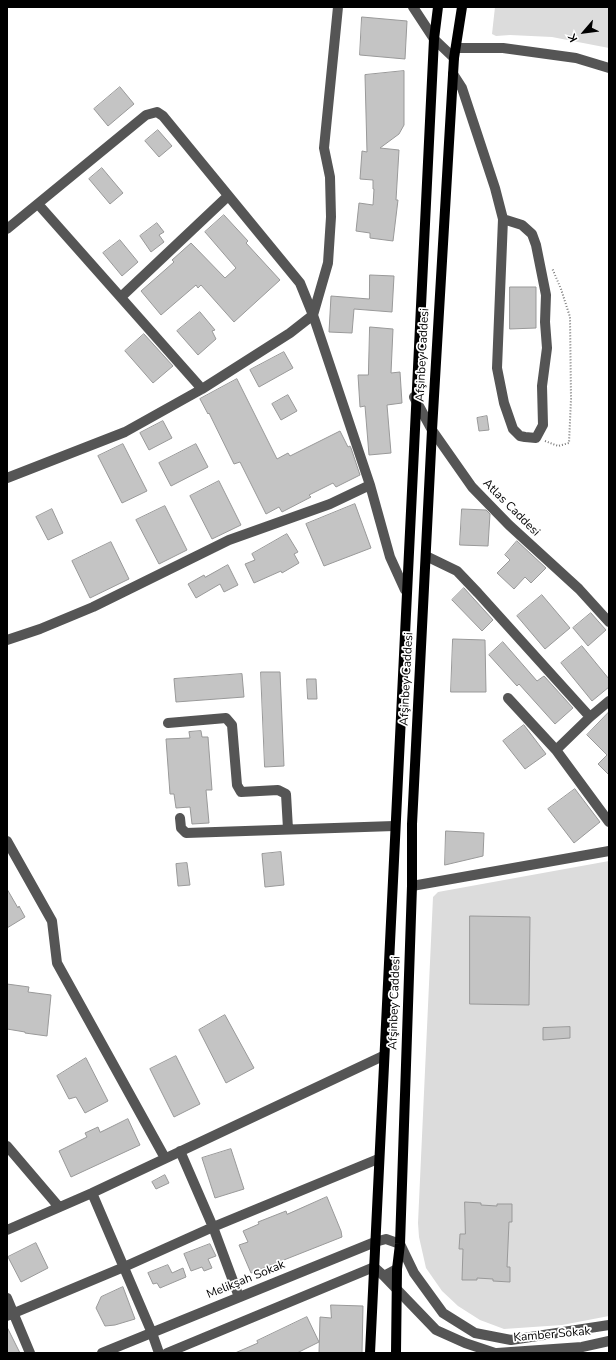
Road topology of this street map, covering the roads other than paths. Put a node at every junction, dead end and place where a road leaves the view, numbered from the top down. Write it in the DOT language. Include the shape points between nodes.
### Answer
graph roads {
  1 [pos="338,7"];
  2 [pos="413,7"];
  3 [pos="438,7"];
  4 [pos="462,7"];
  5 [pos="434,39"];
  6 [pos="455,53"];
  7 [pos="609,68"];
  8 [pos="453,74"];
  9 [pos="228,196"];
  10 [pos="38,204"];
  11 [pos="503,219"];
  12 [pos="7,228"];
  13 [pos="121,297"];
  14 [pos="313,315"];
  15 [pos="202,389"];
  16 [pos="414,397"];
  17 [pos="432,430"];
  18 [pos="7,478"];
  19 [pos="370,485"];
  20 [pos="426,556"];
  21 [pos="405,590"];
  22 [pos="609,622"];
  23 [pos="7,640"];
  24 [pos="508,698"];
  25 [pos="609,701"];
  26 [pos="590,717"];
  27 [pos="168,723"];
  28 [pos="556,750"];
  29 [pos="180,818"];
  30 [pos="609,822"];
  31 [pos="394,826"];
  32 [pos="288,829"];
  33 [pos="7,841"];
  34 [pos="609,851"];
  35 [pos="412,886"];
  36 [pos="383,1056"];
  37 [pos="7,1146"];
  38 [pos="180,1151"];
  39 [pos="165,1158"];
  40 [pos="378,1159"];
  41 [pos="92,1193"];
  42 [pos="59,1207"];
  43 [pos="213,1226"];
  44 [pos="7,1230"];
  45 [pos="375,1242"];
  46 [pos="400,1244"];
  47 [pos="124,1267"];
  48 [pos="374,1267"];
  49 [pos="397,1269"];
  50 [pos="384,1276"];
  51 [pos="397,1289"];
  52 [pos="239,1297"];
  53 [pos="7,1298"];
  54 [pos="10,1315"];
  55 [pos="609,1325"];
  56 [pos="582,1330"];
  57 [pos="152,1333"];
  58 [pos="609,1341"];
  59 [pos="582,1350"];
  60 [pos="30,1353"];
  61 [pos="102,1353"];
  62 [pos="159,1353"];
  63 [pos="167,1353"];
  64 [pos="370,1353"];
  65 [pos="396,1353"];
  66 [pos="496,1353"];
  1 -- 14 [label="street" via="324,148 330,177 328,263"];
  2 -- 5 [label="street"];
  3 -- 5 [label="main road, Afşinbey Caddesi"];
  4 -- 6 [label="main road, Afşinbey Caddesi"];
  5 -- 6 [label="street"];
  5 -- 16 [label="main road, Afşinbey Caddesi"];
  6 -- 7 [label="street" via="503,48 576,58"];
  6 -- 8 [label="main road, Afşinbey Caddesi"];
  8 -- 11 [label="street" via="462,88"];
  8 -- 17 [label="main road, Afşinbey Caddesi"];
  9 -- 10 [label="street" via="163,116 152,112"];
  9 -- 13 [label="street"];
  9 -- 14 [label="street" via="300,283"];
  10 -- 12 [label="street"];
  10 -- 13 [label="street"];
  11 -- 11 [label="street" via="497,368 504,403 513,429 520,436 536,438 543,425 542,386 547,348 546,294 532,234 522,225"];
  13 -- 15 [label="street"];
  14 -- 15 [label="street" via="290,333"];
  14 -- 19 [label="street"];
  15 -- 18 [label="street" via="125,432"];
  16 -- 17 [label="street, Atlas Caddesi"];
  16 -- 21 [label="main road, Afşinbey Caddesi"];
  17 -- 20 [label="main road, Afşinbey Caddesi"];
  17 -- 22 [label="street, Atlas Caddesi" via="472,487"];
  19 -- 21 [label="street" via="390,557"];
  19 -- 23 [label="street" via="330,504 229,540 93,607"];
  20 -- 26 [label="street" via="457,572"];
  20 -- 35 [label="main road, Afşinbey Caddesi" via="412,824"];
  21 -- 31 [label="main road, Afşinbey Caddesi"];
  24 -- 28 [label="street"];
  25 -- 26 [label="street"];
  26 -- 28 [label="street"];
  27 -- 32 [label="street" via="226,718 232,725 237,785 242,792 278,790 286,794"];
  28 -- 30 [label="street"];
  29 -- 32 [label="street" via="181,828 186,833"];
  31 -- 32 [label="street"];
  31 -- 36 [label="main road, Afşinbey Caddesi"];
  33 -- 39 [label="street" via="52,920 57,962"];
  34 -- 35 [label="street"];
  35 -- 46 [label="main road, Afşinbey Caddesi"];
  36 -- 38 [label="street"];
  36 -- 40 [label="main road, Afşinbey Caddesi"];
  37 -- 42 [label="street"];
  38 -- 39 [label="street"];
  38 -- 43 [label="street"];
  39 -- 41 [label="street"];
  40 -- 43 [label="street"];
  40 -- 45 [label="main road, Afşinbey Caddesi"];
  41 -- 42 [label="street"];
  41 -- 47 [label="street"];
  42 -- 44 [label="street"];
  43 -- 47 [label="street"];
  43 -- 52 [label="street"];
  45 -- 46 [label="street, Melikşah Sokak" via="386,1238"];
  45 -- 48 [label="main road, Afşinbey Caddesi"];
  45 -- 52 [label="street, Melikşah Sokak"];
  46 -- 49 [label="main road, Afşinbey Caddesi"];
  46 -- 56 [label="street, Kamber Sokak" via="414,1273 443,1313 474,1333 511,1340"];
  47 -- 54 [label="street"];
  47 -- 57 [label="street"];
  48 -- 50 [label="street"];
  48 -- 63 [label="street"];
  48 -- 64 [label="main road, Afşinbey Caddesi"];
  49 -- 50 [label="street"];
  49 -- 51 [label="main road, Afşinbey Caddesi"];
  50 -- 51 [label="street"];
  51 -- 65 [label="main road, Afşinbey Caddesi"];
  51 -- 66 [label="street" via="436,1330"];
  52 -- 57 [label="street, Melikşah Sokak"];
  53 -- 54 [label="street"];
  54 -- 60 [label="street"];
  55 -- 56 [label="street, Kamber Sokak"];
  56 -- 59 [label="street"];
  57 -- 61 [label="street, Melikşah Sokak"];
  57 -- 62 [label="street"];
  58 -- 59 [label="street, Kamber Sokak"];
  59 -- 66 [label="street, Kamber Sokak"];
}
